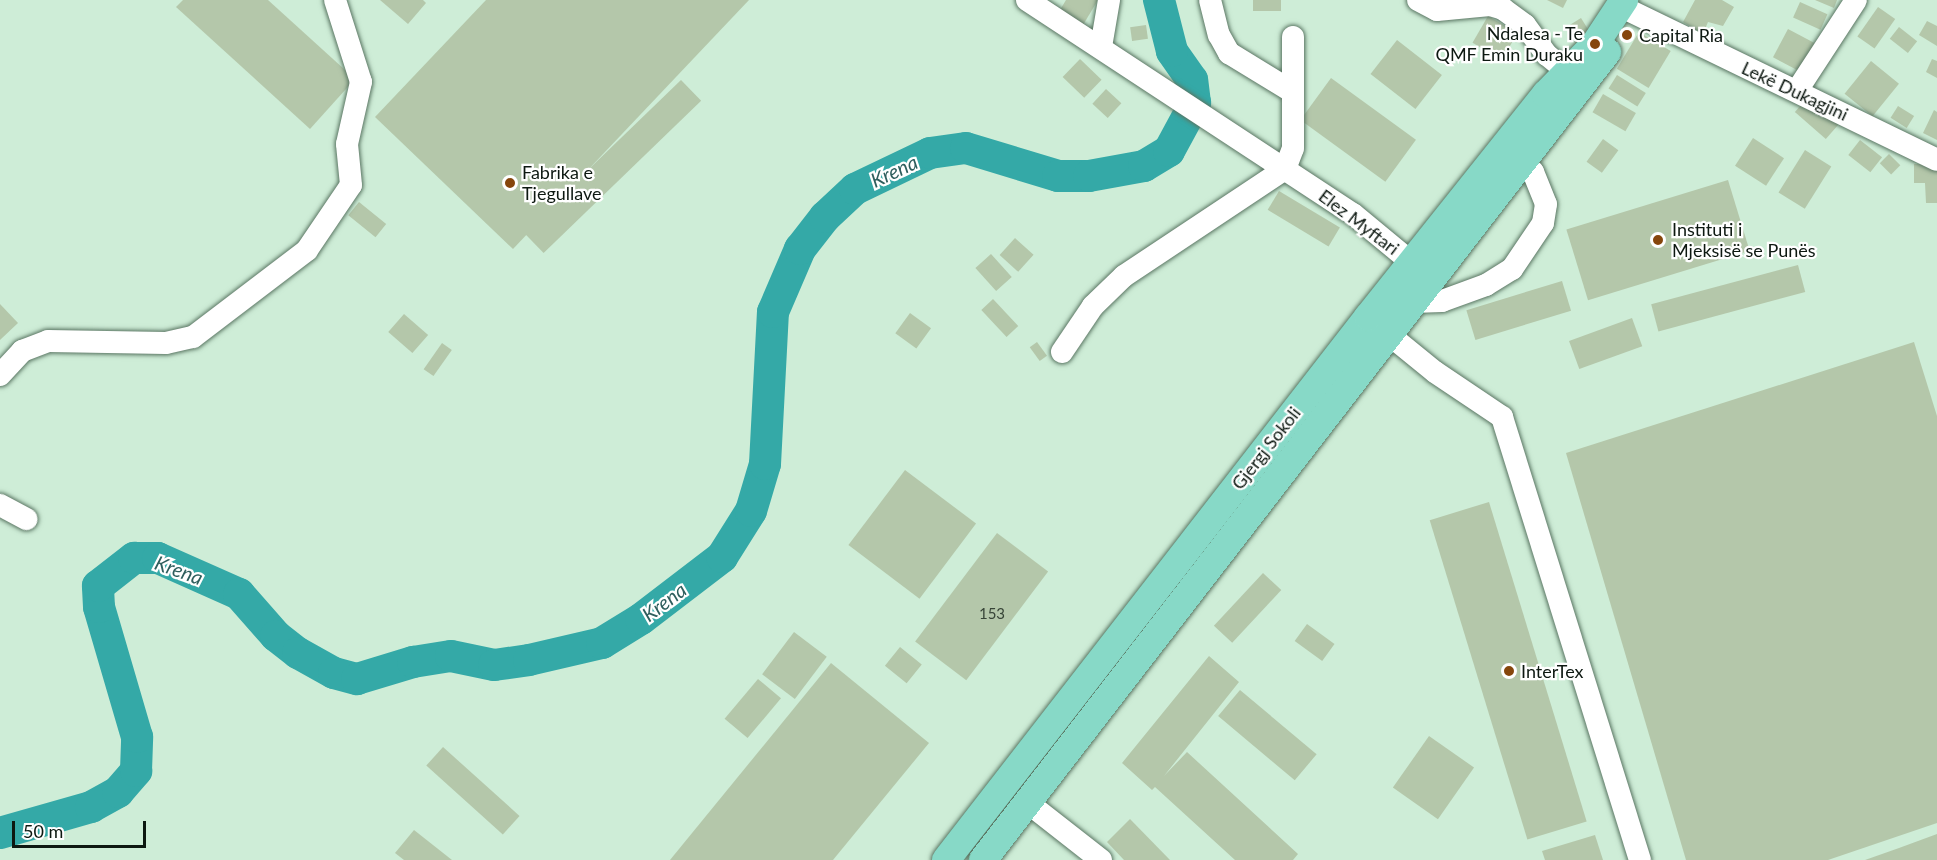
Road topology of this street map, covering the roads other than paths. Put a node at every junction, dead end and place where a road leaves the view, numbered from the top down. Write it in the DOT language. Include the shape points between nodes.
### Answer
graph roads {
  1 [pos="335,0"];
  2 [pos="1027,0"];
  3 [pos="1109,0"];
  4 [pos="1210,0"];
  5 [pos="1418,0"];
  6 [pos="1857,0"];
  7 [pos="1630,5"];
  8 [pos="1293,37"];
  9 [pos="1101,47"];
  10 [pos="1600,50"];
  11 [pos="1567,71"];
  12 [pos="1798,89"];
  13 [pos="1293,92"];
  14 [pos="1937,160"];
  15 [pos="1522,161"];
  16 [pos="1285,169"];
  17 [pos="1422,270"];
  18 [pos="1413,302"];
  19 [pos="1378,325"];
  20 [pos="1062,352"];
  21 [pos="0,375"];
  22 [pos="0,505"];
  23 [pos="26,519"];
  24 [pos="1027,802"];
  25 [pos="946,860"];
  26 [pos="983,860"];
  27 [pos="1101,860"];
  28 [pos="1640,860"];
  1 -- 21 [label="street" via="361,82 347,144 351,185 307,250 193,337 166,344 48,341 22,351"];
  2 -- 9 [label="street"];
  3 -- 9 [label="street"];
  4 -- 13 [label="street" via="1219,35 1229,53"];
  5 -- 11 [label="street" via="1437,10 1490,5 1503,9 1525,25 1547,55"];
  6 -- 12 [label="street"];
  7 -- 10 [label="main road"];
  7 -- 12 [label="street, Lekë Dukagjini"];
  8 -- 13 [label="street"];
  9 -- 16 [label="street, Elez Myftari"];
  10 -- 11 [label="main road, Gjergj Sokoli"];
  10 -- 15 [label="main road, Gjergj Sokoli"];
  11 -- 17 [label="main road, Gjergj Sokoli"];
  12 -- 14 [label="street, Lekë Dukagjini"];
  13 -- 16 [label="street" via="1293,148"];
  15 -- 17 [label="main road, Gjergj Sokoli"];
  15 -- 18 [label="street" via="1533,172 1546,204 1543,223 1512,269 1486,285 1442,301"];
  16 -- 17 [label="street, Elez Myftari" via="1353,214"];
  16 -- 20 [label="street" via="1124,276 1093,306"];
  17 -- 18 [label="main road, Gjergj Sokoli"];
  17 -- 19 [label="main road, Gjergj Sokoli"];
  18 -- 19 [label="main road, Gjergj Sokoli"];
  19 -- 24 [label="main road, Gjergj Sokoli"];
  19 -- 25 [label="main road, Gjergj Sokoli"];
  19 -- 28 [label="street" via="1435,372 1502,417"];
  22 -- 23 [label="street"];
  24 -- 26 [label="main road, Gjergj Sokoli"];
  24 -- 27 [label="street"];
}
